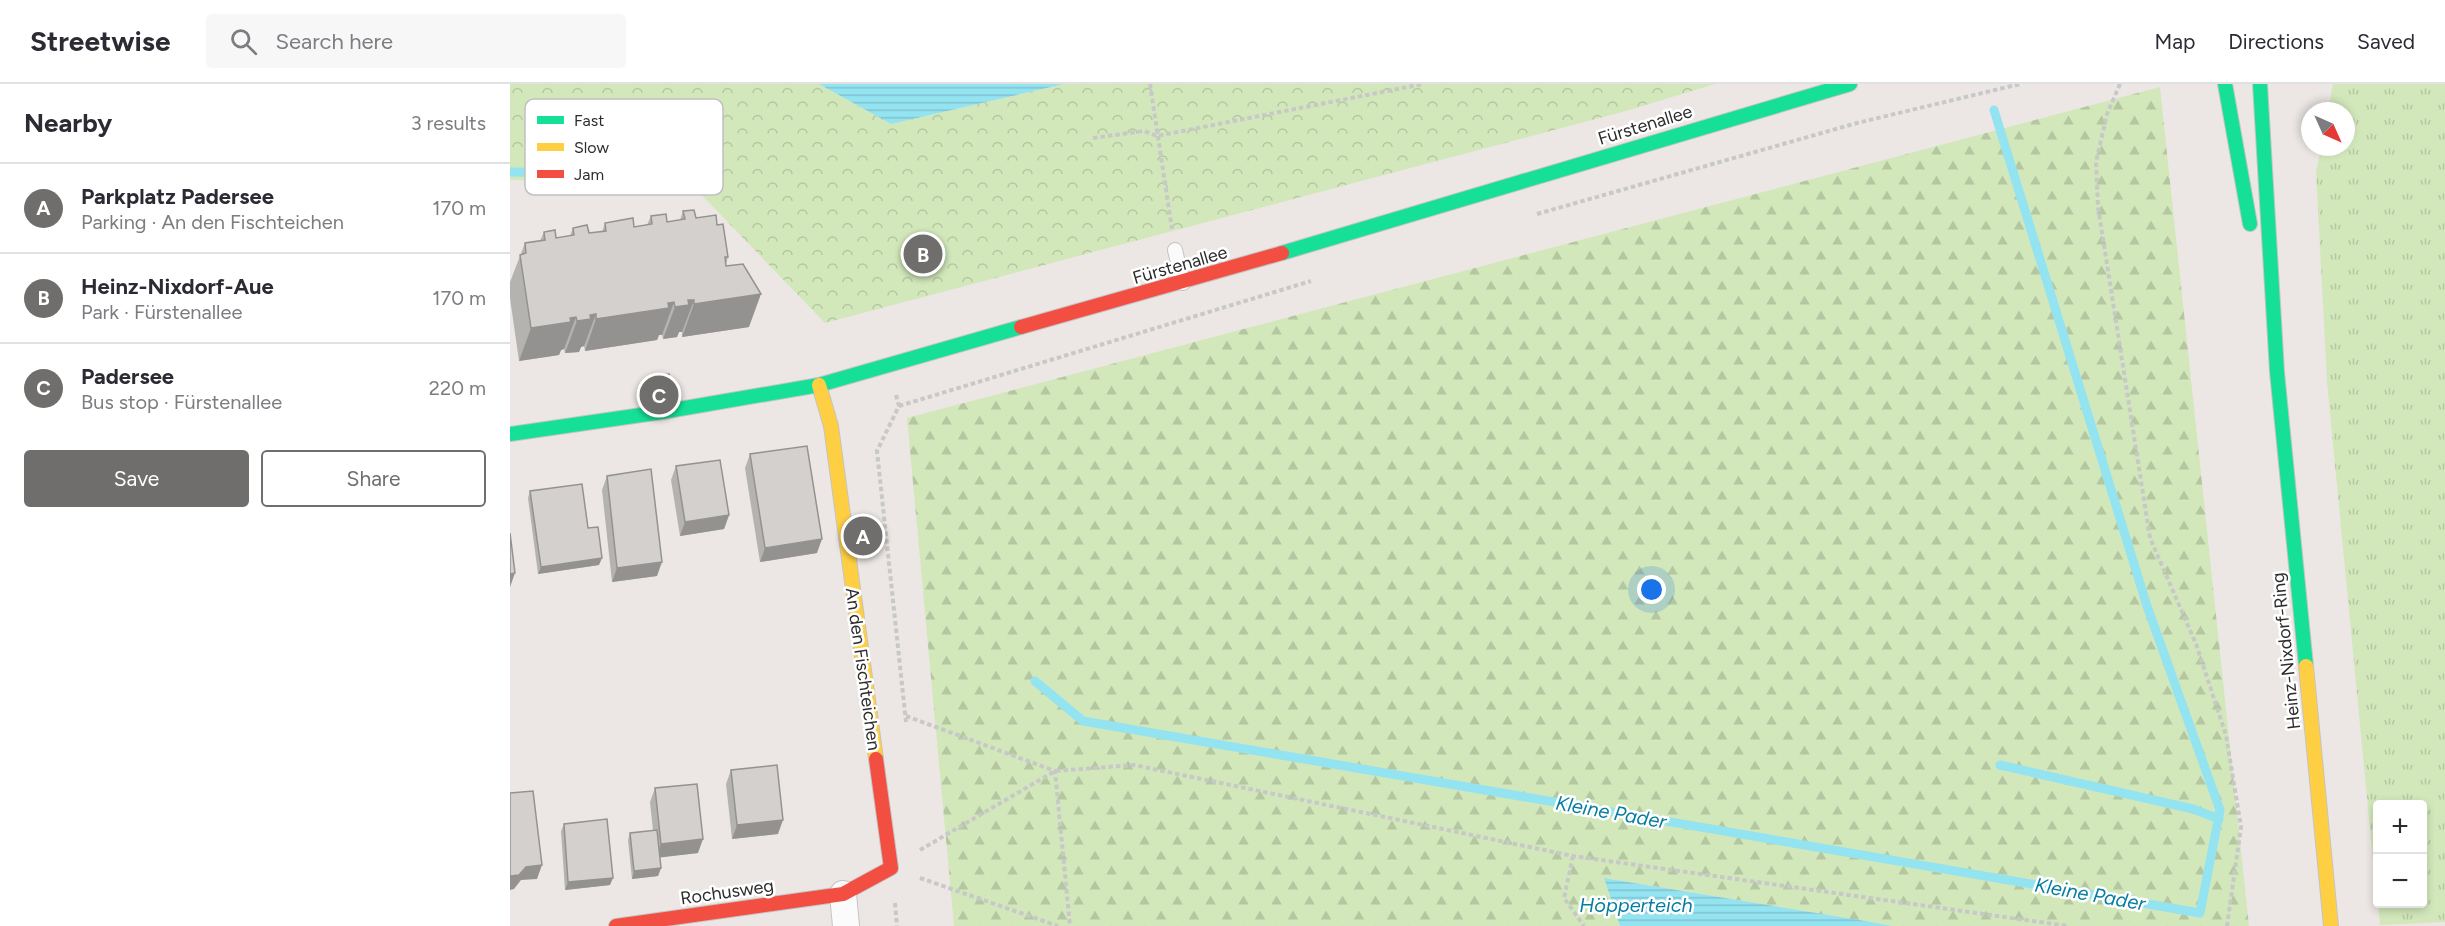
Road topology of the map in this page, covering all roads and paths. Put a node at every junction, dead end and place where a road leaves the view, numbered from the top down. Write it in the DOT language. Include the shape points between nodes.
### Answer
graph roads {
  1 [pos="1150,84"];
  2 [pos="1424,84"];
  3 [pos="1850,84"];
  4 [pos="2020,84"];
  5 [pos="2120,84"];
  6 [pos="2225,84"];
  7 [pos="2260,84"];
  8 [pos="1157,136"];
  9 [pos="1093,138"];
  10 [pos="1535,214"];
  11 [pos="2252,234"];
  12 [pos="1175,250"];
  13 [pos="2256,257"];
  14 [pos="1321,278"];
  15 [pos="1183,283"];
  16 [pos="2277,372"];
  17 [pos="819,385"];
  18 [pos="899,406"];
  19 [pos="510,434"];
  20 [pos="907,716"];
  21 [pos="1055,771"];
  22 [pos="1573,856"];
  23 [pos="891,868"];
  24 [pos="843,894"];
  25 [pos="616,926"];
  26 [pos="846,926"];
  27 [pos="1058,926"];
  28 [pos="1070,926"];
  29 [pos="1584,926"];
  30 [pos="2068,926"];
  31 [pos="2227,926"];
  32 [pos="2331,926"];
  1 -- 8 [label="path"];
  2 -- 8 [label="path"];
  3 -- 15 [label="street, Fürstenallee"];
  4 -- 10 [label="path" via="1857,123"];
  5 -- 31 [label="path" via="2107,114 2096,162 2098,207 2150,538 2196,644 2226,735 2241,827"];
  6 -- 11 [label="street"];
  7 -- 16 [label="street, Heinz-Nixdorf-Ring"];
  8 -- 9 [label="path" via="1144,130"];
  8 -- 12 [label="path"];
  12 -- 15 [label="lane"];
  13 -- 16 [label="street, Heinz-Nixdorf-Ring"];
  14 -- 18 [label="path"];
  15 -- 17 [label="street, Fürstenallee"];
  16 -- 32 [label="street, Heinz-Nixdorf-Ring"];
  17 -- 19 [label="street, Fürstenallee"];
  17 -- 23 [label="street, An den Fischteichen" via="831,426"];
  20 -- 21 [label="path"];
  21 -- 22 [label="path" via="1134,765"];
  21 -- 23 [label="path"];
  21 -- 28 [label="path"];
  22 -- 29 [label="path" via="1564,898"];
  22 -- 30 [label="path"];
  23 -- 24 [label="street"];
  23 -- 27 [label="path"];
  24 -- 25 [label="street, Rochusweg"];
  24 -- 26 [label="street"];
}
